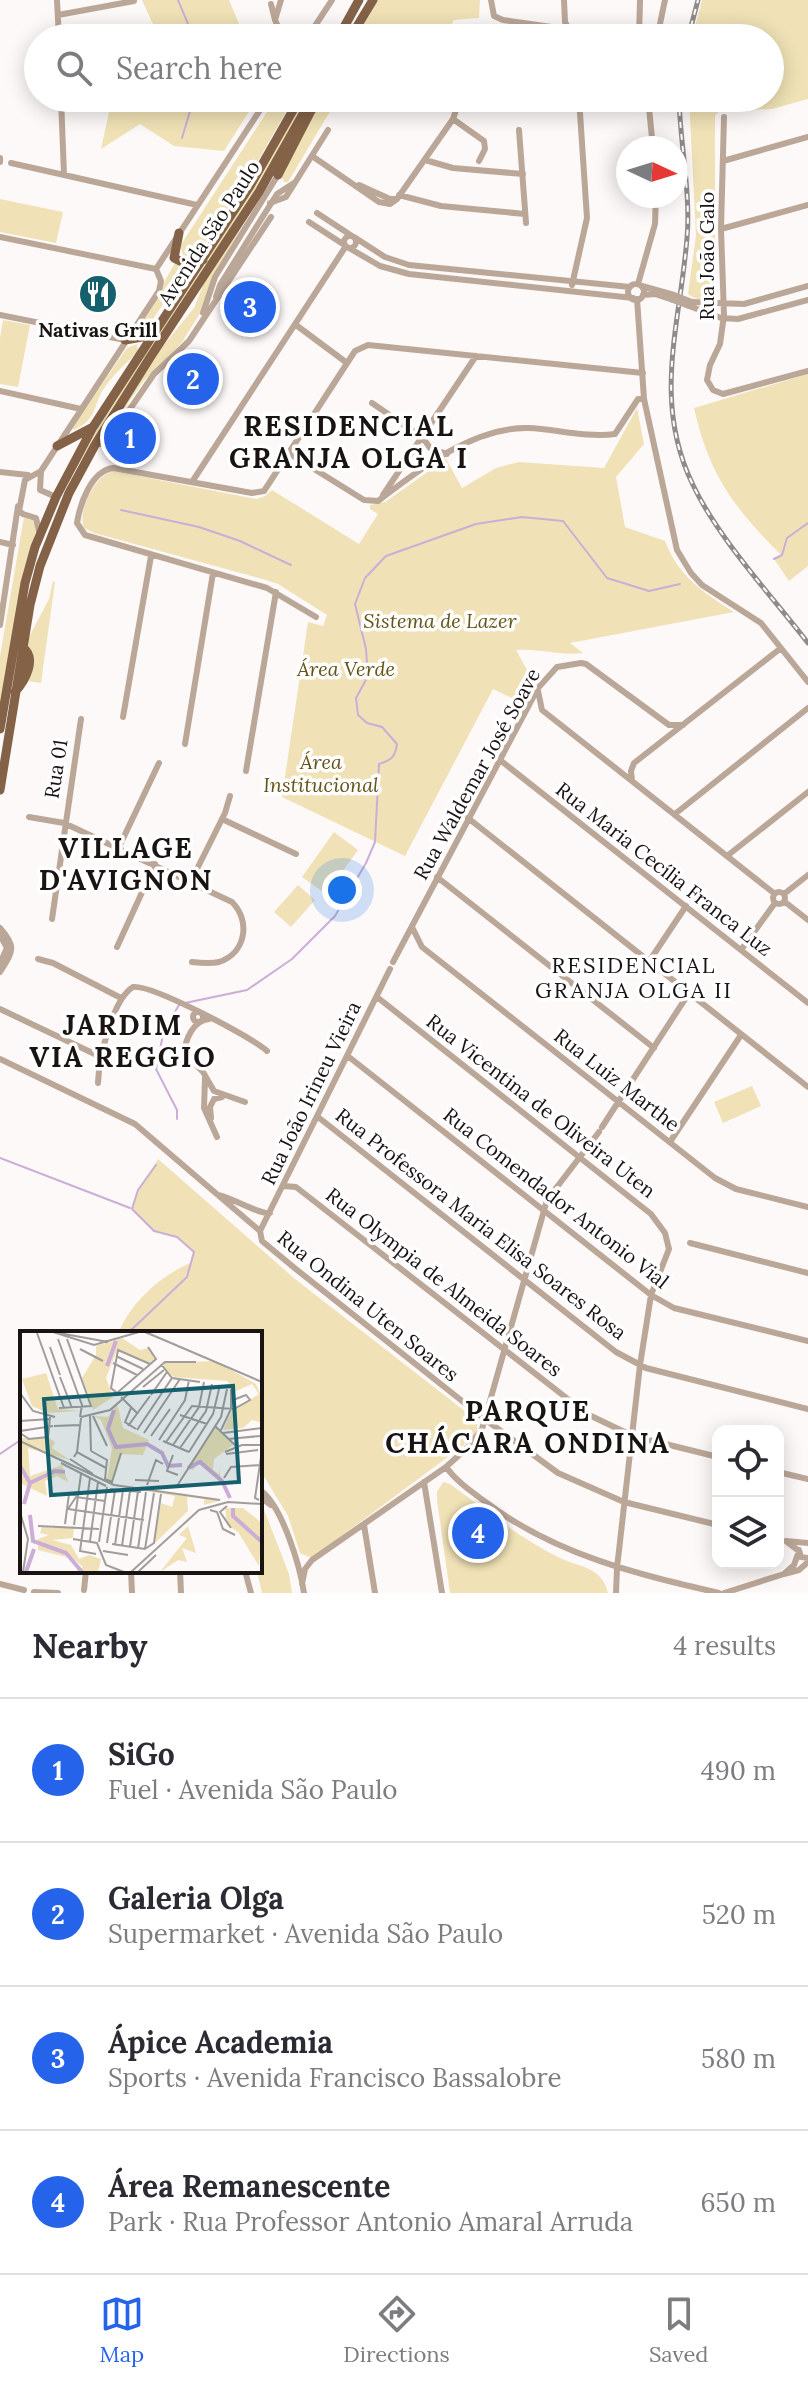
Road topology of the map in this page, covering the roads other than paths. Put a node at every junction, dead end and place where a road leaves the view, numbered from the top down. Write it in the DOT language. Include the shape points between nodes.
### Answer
graph roads {
  1 [pos="57,0"];
  2 [pos="332,0"];
  3 [pos="359,0"];
  4 [pos="373,0"];
  5 [pos="491,0"];
  6 [pos="564,0"];
  7 [pos="640,0"];
  8 [pos="665,0"];
  9 [pos="134,1"];
  10 [pos="270,2"];
  11 [pos="281,2"];
  12 [pos="58,15"];
  13 [pos="275,20"];
  14 [pos="58,24"];
  15 [pos="277,24"];
  16 [pos="316,24"];
  17 [pos="346,24"];
  18 [pos="358,24"];
  19 [pos="534,24"];
  20 [pos="566,24"];
  21 [pos="639,24"];
  22 [pos="660,24"];
  23 [pos="62,112"];
  24 [pos="259,112"];
  25 [pos="292,112"];
  26 [pos="307,112"];
  27 [pos="308,112"];
  28 [pos="455,112"];
  29 [pos="580,112"];
  30 [pos="649,112"];
  31 [pos="724,117"];
  32 [pos="453,119"];
  33 [pos="328,130"];
  34 [pos="519,130"];
  35 [pos="652,136"];
  36 [pos="808,137"];
  37 [pos="312,156"];
  38 [pos="425,160"];
  39 [pos="479,161"];
  40 [pos="723,161"];
  41 [pos="11,163"];
  42 [pos="64,174"];
  43 [pos="523,174"];
  44 [pos="278,175"];
  45 [pos="287,191"];
  46 [pos="398,197"];
  47 [pos="272,203"];
  48 [pos="197,205"];
  49 [pos="808,205"];
  50 [pos="656,208"];
  51 [pos="317,213"];
  52 [pos="525,214"];
  53 [pos="253,217"];
  54 [pos="271,217"];
  55 [pos="309,222"];
  56 [pos="526,223"];
  57 [pos="721,229"];
  58 [pos="179,233"];
  59 [pos="0,237"];
  60 [pos="353,237"];
  61 [pos="348,247"];
  62 [pos="203,260"];
  63 [pos="156,269"];
  64 [pos="573,281"];
  65 [pos="640,285"];
  66 [pos="808,286"];
  67 [pos="630,287"];
  68 [pos="571,292"];
  69 [pos="638,298"];
  70 [pos="674,298"];
  71 [pos="808,300"];
  72 [pos="174,301"];
  73 [pos="216,301"];
  74 [pos="690,304"];
  75 [pos="724,304"];
  76 [pos="0,315"];
  77 [pos="724,318"];
  78 [pos="296,325"];
  79 [pos="125,340"];
  80 [pos="189,341"];
  81 [pos="467,355"];
  82 [pos="476,356"];
  83 [pos="347,363"];
  84 [pos="808,371"];
  85 [pos="643,373"];
  86 [pos="464,375"];
  87 [pos="0,391"];
  88 [pos="644,399"];
  89 [pos="372,403"];
  90 [pos="81,409"];
  91 [pos="93,427"];
  92 [pos="423,438"];
  93 [pos="57,446"];
  94 [pos="290,454"];
  95 [pos="447,454"];
  96 [pos="83,467"];
  97 [pos="41,471"];
  98 [pos="0,472"];
  99 [pos="9,474"];
  100 [pos="26,481"];
  101 [pos="192,482"];
  102 [pos="40,490"];
  103 [pos="69,493"];
  104 [pos="56,497"];
  105 [pos="378,501"];
  106 [pos="20,516"];
  107 [pos="0,542"];
  108 [pos="13,545"];
  109 [pos="35,547"];
  110 [pos="151,556"];
  111 [pos="213,573"];
  112 [pos="276,592"];
  113 [pos="2,606"];
  114 [pos="316,617"];
  115 [pos="0,625"];
  116 [pos="781,648"];
  117 [pos="808,682"];
  118 [pos="538,688"];
  119 [pos="808,708"];
  120 [pos="542,710"];
  121 [pos="524,714"];
  122 [pos="123,717"];
  123 [pos="658,718"];
  124 [pos="81,719"];
  125 [pos="683,725"];
  126 [pos="0,729"];
  127 [pos="661,742"];
  128 [pos="185,744"];
  129 [pos="500,760"];
  130 [pos="159,763"];
  131 [pos="634,763"];
  132 [pos="613,766"];
  133 [pos="246,771"];
  134 [pos="632,781"];
  135 [pos="0,790"];
  136 [pos="808,792"];
  137 [pos="230,796"];
  138 [pos="675,814"];
  139 [pos="29,817"];
  140 [pos="468,818"];
  141 [pos="222,819"];
  142 [pos="64,823"];
  143 [pos="119,847"];
  144 [pos="296,854"];
  145 [pos="727,856"];
  146 [pos="155,864"];
  147 [pos="808,875"];
  148 [pos="437,877"];
  149 [pos="191,881"];
  150 [pos="775,894"];
  151 [pos="784,898"];
  152 [pos="775,903"];
  153 [pos="686,906"];
  154 [pos="52,919"];
  155 [pos="808,920"];
  156 [pos="412,927"];
  157 [pos="0,928"];
  158 [pos="0,935"];
  159 [pos="404,941"];
  160 [pos="117,947"];
  161 [pos="422,947"];
  162 [pos="741,950"];
  163 [pos="38,959"];
  164 [pos="650,960"];
  165 [pos="192,962"];
  166 [pos="0,964"];
  167 [pos="392,965"];
  168 [pos="0,972"];
  169 [pos="689,993"];
  170 [pos="377,997"];
  171 [pos="121,998"];
  172 [pos="808,1003"];
  173 [pos="1,1013"];
  174 [pos="198,1017"];
  175 [pos="741,1035"];
  176 [pos="654,1048"];
  177 [pos="267,1051"];
  178 [pos="101,1057"];
  179 [pos="349,1057"];
  180 [pos="2,1061"];
  181 [pos="204,1075"];
  182 [pos="98,1083"];
  183 [pos="808,1087"];
  184 [pos="214,1093"];
  185 [pos="204,1094"];
  186 [pos="245,1102"];
  187 [pos="618,1103"];
  188 [pos="318,1117"];
  189 [pos="212,1126"];
  190 [pos="217,1137"];
  191 [pos="670,1142"];
  192 [pos="580,1157"];
  193 [pos="284,1186"];
  194 [pos="214,1194"];
  195 [pos="808,1207"];
  196 [pos="544,1211"];
  197 [pos="270,1213"];
  198 [pos="260,1231"];
  199 [pos="690,1243"];
  200 [pos="808,1273"];
  201 [pos="525,1279"];
  202 [pos="651,1295"];
  203 [pos="808,1341"];
  204 [pos="504,1351"];
  205 [pos="640,1365"];
  206 [pos="808,1409"];
  207 [pos="486,1420"];
  208 [pos="633,1436"];
  209 [pos="712,1456"];
  210 [pos="446,1467"];
  211 [pos="784,1473"];
  212 [pos="808,1479"];
  213 [pos="424,1482"];
  214 [pos="262,1492"];
  215 [pos="262,1499"];
  216 [pos="624,1502"];
  217 [pos="277,1511"];
  218 [pos="712,1524"];
  219 [pos="364,1525"];
  220 [pos="784,1540"];
  221 [pos="784,1541"];
  222 [pos="807,1545"];
  223 [pos="799,1551"];
  224 [pos="294,1554"];
  225 [pos="312,1560"];
  226 [pos="808,1560"];
  227 [pos="617,1568"];
  228 [pos="131,1573"];
  229 [pos="180,1573"];
  230 [pos="246,1573"];
  231 [pos="784,1574"];
  232 [pos="0,1584"];
  233 [pos="302,1584"];
  234 [pos="689,1590"];
  235 [pos="86,1591"];
  236 [pos="24,1592"];
  237 [pos="34,1592"];
  238 [pos="58,1593"];
  239 [pos="76,1593"];
  240 [pos="132,1593"];
  241 [pos="181,1593"];
  242 [pos="251,1593"];
  243 [pos="304,1593"];
  244 [pos="375,1593"];
  245 [pos="442,1593"];
  246 [pos="616,1593"];
  247 [pos="722,1593"];
  1 -- 12 [label="street"];
  2 -- 16 [label="street"];
  3 -- 17 [label="main road"];
  4 -- 18 [label="main road"];
  5 -- 19 [label="street" via="494,16"];
  6 -- 20 [label="street"];
  7 -- 21 [label="street"];
  8 -- 22 [label="street"];
  9 -- 12 [label="street"];
  10 -- 11 [label="street" via="275,7"];
  10 -- 13 [label="street"];
  11 -- 13 [label="street"];
  12 -- 14 [label="street"];
  13 -- 15 [label="street"];
  23 -- 42 [label="street"];
  24 -- 48 [label="street"];
  25 -- 62 [label="main road, Avenida São Paulo"];
  26 -- 96 [label="main road, Avenida São Paulo"];
  27 -- 44 [label="main road"];
  28 -- 32 [label="street"];
  29 -- 64 [label="street" via="587,208"];
  30 -- 35 [label="street"];
  31 -- 40 [label="street, Rua João Galo"];
  32 -- 38 [label="street"];
  32 -- 39 [label="street" via="484,141"];
  33 -- 37 [label="street"];
  34 -- 43 [label="street"];
  36 -- 40 [label="street"];
  37 -- 45 [label="street"];
  37 -- 46 [label="street" via="379,202 390,204"];
  38 -- 43 [label="street"];
  38 -- 46 [label="street"];
  40 -- 57 [label="street, Rua João Galo"];
  41 -- 42 [label="street"];
  42 -- 48 [label="street"];
  43 -- 52 [label="street"];
  44 -- 45 [label="street"];
  44 -- 53 [label="street"];
  45 -- 47 [label="street"];
  46 -- 52 [label="street"];
  47 -- 53 [label="street"];
  47 -- 73 [label="street" via="220,285"];
  48 -- 58 [label="street"];
  49 -- 57 [label="street"];
  50 -- 65 [label="street"];
  51 -- 60 [label="street"];
  52 -- 56 [label="street"];
  53 -- 80 [label="street" via="215,277"];
  54 -- 73 [label="street"];
  55 -- 61 [label="street"];
  57 -- 75 [label="street, Rua João Galo"];
  58 -- 62 [label="main road" via="174,258 186,264"];
  58 -- 63 [label="street"];
  59 -- 63 [label="street"];
  60 -- 61 [label="street" via="345,239"];
  60 -- 64 [label="street" via="409,265"];
  61 -- 68 [label="street" via="380,266 409,274"];
  61 -- 78 [label="street"];
  62 -- 72 [label="main road, Avenida São Paulo"];
  63 -- 79 [label="street" via="159,291"];
  64 -- 67 [label="street"];
  64 -- 68 [label="street"];
  65 -- 67 [label="street"];
  65 -- 69 [label="street"];
  65 -- 70 [label="street"];
  66 -- 75 [label="street" via="744,304"];
  67 -- 69 [label="street"];
  68 -- 69 [label="street"];
  69 -- 70 [label="street"];
  69 -- 85 [label="street"];
  70 -- 74 [label="street, bridge"];
  71 -- 77 [label="street"];
  72 -- 79 [label="main road" via="148,333"];
  72 -- 91 [label="main road, Avenida São Paulo"];
  73 -- 80 [label="street"];
  74 -- 75 [label="street"];
  74 -- 77 [label="street"];
  75 -- 77 [label="street, Rua João Galo"];
  76 -- 79 [label="street"];
  77 -- 84 [label="street, Rua João Galo" via="708,373 713,390 723,394"];
  78 -- 83 [label="street"];
  78 -- 101 [label="street"];
  79 -- 90 [label="street"];
  80 -- 96 [label="street" via="154,374"];
  81 -- 82 [label="street"];
  81 -- 83 [label="street" via="368,345"];
  81 -- 86 [label="street"];
  82 -- 85 [label="street"];
  82 -- 86 [label="street"];
  83 -- 94 [label="street"];
  85 -- 88 [label="street"];
  86 -- 92 [label="street"];
  87 -- 90 [label="street"];
  88 -- 95 [label="street" via="638,399 615,434 525,428 479,438"];
  88 -- 116 [label="street" via="677,550 702,585 761,623"];
  89 -- 92 [label="street"];
  90 -- 93 [label="street"];
  91 -- 93 [label="main road"];
  91 -- 104 [label="main road, Avenida São Paulo"];
  92 -- 95 [label="street" via="430,448"];
  92 -- 105 [label="street"];
  93 -- 97 [label="street"];
  94 -- 101 [label="street" via="269,487 258,493"];
  94 -- 105 [label="street" via="364,500"];
  95 -- 105 [label="street"];
  96 -- 103 [label="main road, Avenida São Paulo"];
  97 -- 100 [label="street"];
  97 -- 102 [label="street"];
  98 -- 99 [label="street"];
  99 -- 100 [label="street"];
  99 -- 100 [label="street"];
  100 -- 102 [label="street" via="31,489"];
  100 -- 106 [label="street"];
  101 -- 110 [label="street" via="113,468 95,477 78,514 81,531"];
  102 -- 104 [label="street"];
  103 -- 104 [label="main road"];
  103 -- 135 [label="main road, Avenida São Paulo" via="40,566"];
  104 -- 109 [label="main road, Avenida São Paulo"];
  106 -- 108 [label="street"];
  106 -- 109 [label="street" via="32,515 39,522"];
  107 -- 108 [label="street"];
  108 -- 113 [label="street"];
  109 -- 126 [label="main road, Avenida São Paulo"];
  110 -- 111 [label="street"];
  110 -- 122 [label="street"];
  111 -- 112 [label="street"];
  111 -- 128 [label="street"];
  112 -- 114 [label="street"];
  112 -- 133 [label="street"];
  113 -- 115 [label="street"];
  116 -- 117 [label="street"];
  116 -- 125 [label="street"];
  118 -- 120 [label="street"];
  118 -- 121 [label="street, Rua Waldemar José Soave"];
  118 -- 123 [label="street, Rua Waldemar José Soave" via="557,667 581,663"];
  119 -- 138 [label="street"];
  120 -- 121 [label="street"];
  120 -- 132 [label="street"];
  121 -- 129 [label="street, Rua Waldemar José Soave"];
  123 -- 125 [label="street, Rua Waldemar José Soave"];
  123 -- 127 [label="street"];
  124 -- 142 [label="street, Rua 01"];
  125 -- 127 [label="street"];
  127 -- 131 [label="street"];
  129 -- 140 [label="street, Rua Waldemar José Soave"];
  129 -- 153 [label="street, Rua Maria Cecília Franca Luz"];
  130 -- 143 [label="street"];
  131 -- 132 [label="street"];
  131 -- 134 [label="street"];
  132 -- 134 [label="street"];
  134 -- 138 [label="street"];
  136 -- 145 [label="street"];
  137 -- 141 [label="street"];
  138 -- 145 [label="street"];
  139 -- 142 [label="street"];
  140 -- 148 [label="street, Rua Waldemar José Soave"];
  140 -- 164 [label="street"];
  141 -- 144 [label="street"];
  141 -- 149 [label="street"];
  142 -- 143 [label="street"];
  142 -- 154 [label="street, Rua 01"];
  143 -- 146 [label="street"];
  145 -- 150 [label="street"];
  146 -- 149 [label="street"];
  146 -- 160 [label="street"];
  147 -- 151 [label="street"];
  148 -- 156 [label="street, Rua Waldemar José Soave"];
  148 -- 176 [label="street"];
  149 -- 165 [label="street" via="232,902 244,927 240,945 227,958"];
  150 -- 151 [label="street"];
  150 -- 152 [label="street"];
  151 -- 152 [label="street"];
  151 -- 155 [label="street"];
  152 -- 162 [label="street"];
  153 -- 162 [label="street, Rua Maria Cecília Franca Luz"];
  153 -- 164 [label="street"];
  156 -- 159 [label="street, Rua Waldemar José Soave"];
  156 -- 161 [label="street"];
  157 -- 168 [label="street" via="12,947"];
  158 -- 166 [label="street" via="7,948"];
  159 -- 161 [label="street"];
  159 -- 167 [label="street, Rua Waldemar José Soave"];
  161 -- 187 [label="street, Rua Luiz Marthe"];
  162 -- 172 [label="street, Rua Maria Cecília Franca Luz"];
  163 -- 171 [label="street"];
  164 -- 169 [label="street"];
  167 -- 170 [label="street, Rua João Irineu Vieira"];
  169 -- 175 [label="street"];
  169 -- 176 [label="street"];
  170 -- 179 [label="street, Rua João Irineu Vieira"];
  170 -- 192 [label="street, Rua Vicentina de Oliveira Uten"];
  171 -- 174 [label="street" via="140,986"];
  171 -- 178 [label="street"];
  173 -- 178 [label="street"];
  174 -- 177 [label="street" via="257,1041"];
  174 -- 181 [label="street" via="184,1046"];
  175 -- 183 [label="street"];
  175 -- 191 [label="street"];
  176 -- 187 [label="street"];
  178 -- 182 [label="street"];
  179 -- 188 [label="street, Rua João Irineu Vieira"];
  179 -- 196 [label="street, Rua Comendador Antonio Vial"];
  180 -- 194 [label="street, Rua Ondina Uten Soares" via="135,1124"];
  181 -- 184 [label="street"];
  181 -- 185 [label="street"];
  184 -- 185 [label="street" via="208,1101"];
  184 -- 186 [label="street"];
  184 -- 189 [label="street"];
  185 -- 189 [label="street"];
  187 -- 191 [label="street, Rua Luiz Marthe"];
  187 -- 192 [label="street"];
  188 -- 193 [label="street, Rua João Irineu Vieira"];
  188 -- 201 [label="street, Rua Professora Maria Elisa Soares Rosa"];
  189 -- 190 [label="street"];
  191 -- 195 [label="street, Rua Luiz Marthe" via="724,1184"];
  192 -- 196 [label="street"];
  192 -- 202 [label="street, Rua Vicentina de Oliveira Uten" via="651,1214 665,1233 669,1249"];
  193 -- 197 [label="street, Rua João Irineu Vieira"];
  193 -- 204 [label="street, Rua Olympia de Almeida Soares" via="296,1187"];
  194 -- 197 [label="street"];
  194 -- 198 [label="street, Rua Ondina Uten Soares"];
  196 -- 201 [label="street"];
  196 -- 202 [label="street, Rua Comendador Antonio Vial"];
  197 -- 198 [label="street, Rua João Irineu Vieira"];
  198 -- 207 [label="street, Rua Ondina Uten Soares" via="262,1241"];
  199 -- 200 [label="street"];
  201 -- 204 [label="street"];
  201 -- 205 [label="street, Rua Professora Maria Elisa Soares Rosa"];
  202 -- 203 [label="street, Rua Comendador Antonio Vial" via="674,1308"];
  202 -- 205 [label="street, Rua Vicentina de Oliveira Uten"];
  204 -- 207 [label="street"];
  204 -- 208 [label="street, Rua Olympia de Almeida Soares" via="587,1414"];
  205 -- 206 [label="street, Rua Professora Maria Elisa Soares Rosa"];
  205 -- 208 [label="street, Rua Vicentina de Oliveira Uten"];
  207 -- 210 [label="street" via="476,1439"];
  207 -- 216 [label="street, Rua Ondina Uten Soares" via="558,1473"];
  208 -- 209 [label="street, Rua Olympia de Almeida Soares"];
  208 -- 216 [label="street, Rua Vicentina de Oliveira Uten"];
  210 -- 213 [label="street"];
  210 -- 227 [label="street" via="504,1516 553,1543"];
  211 -- 212 [label="street"];
  213 -- 219 [label="street"];
  213 -- 245 [label="street"];
  214 -- 217 [label="street"];
  215 -- 217 [label="street"];
  216 -- 218 [label="street, Rua Ondina Uten Soares"];
  216 -- 227 [label="street, Rua Vicentina de Oliveira Uten"];
  217 -- 224 [label="street"];
  219 -- 225 [label="street"];
  219 -- 244 [label="street"];
  220 -- 222 [label="street"];
  221 -- 223 [label="street"];
  222 -- 223 [label="street"];
  223 -- 226 [label="street"];
  223 -- 231 [label="street"];
  224 -- 225 [label="street"];
  224 -- 233 [label="street"];
  225 -- 233 [label="street"];
  226 -- 231 [label="street" via="799,1570"];
  227 -- 234 [label="street"];
  227 -- 246 [label="street, Rua Vicentina de Oliveira Uten"];
  228 -- 240 [label="street"];
  229 -- 241 [label="street"];
  230 -- 242 [label="street"];
  231 -- 247 [label="street"];
  232 -- 236 [label="street"];
  233 -- 243 [label="street"];
  234 -- 247 [label="street"];
  235 -- 239 [label="street"];
  236 -- 237 [label="street" via="30,1587"];
  237 -- 238 [label="street"];
}
